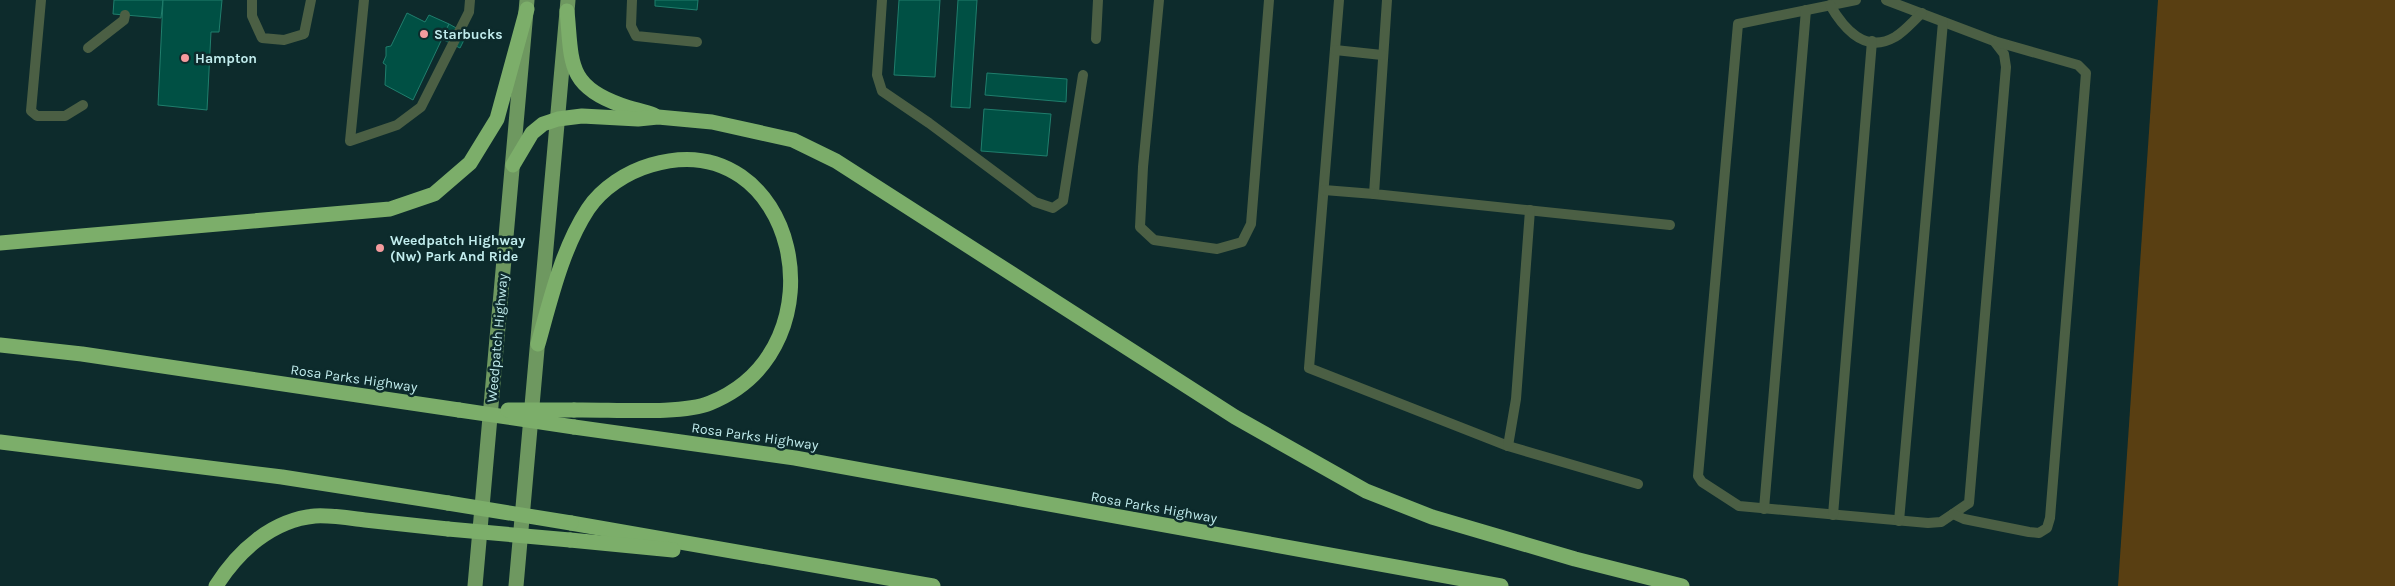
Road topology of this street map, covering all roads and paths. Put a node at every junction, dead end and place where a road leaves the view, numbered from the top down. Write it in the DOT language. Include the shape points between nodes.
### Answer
graph roads {
  1 [pos="41,0"];
  2 [pos="252,0"];
  3 [pos="311,0"];
  4 [pos="364,0"];
  5 [pos="470,0"];
  6 [pos="632,0"];
  7 [pos="882,0"];
  8 [pos="1098,0"];
  9 [pos="1159,0"];
  10 [pos="1268,0"];
  11 [pos="1339,0"];
  12 [pos="1387,0"];
  13 [pos="1856,0"];
  14 [pos="1886,0"];
  15 [pos="527,5"];
  16 [pos="567,5"];
  17 [pos="1830,5"];
  18 [pos="1806,10"];
  19 [pos="1922,14"];
  20 [pos="125,15"];
  21 [pos="1943,22"];
  22 [pos="1096,39"];
  23 [pos="1994,41"];
  24 [pos="696,42"];
  25 [pos="1872,42"];
  26 [pos="88,48"];
  27 [pos="1335,50"];
  28 [pos="1382,55"];
  29 [pos="1083,75"];
  30 [pos="83,105"];
  31 [pos="658,117"];
  32 [pos="558,119"];
  33 [pos="513,166"];
  34 [pos="1324,190"];
  35 [pos="1374,194"];
  36 [pos="1530,210"];
  37 [pos="1670,225"];
  38 [pos="0,243"];
  39 [pos="538,344"];
  40 [pos="0,345"];
  41 [pos="459,410"];
  42 [pos="0,442"];
  43 [pos="1508,446"];
  44 [pos="1638,484"];
  45 [pos="1764,508"];
  46 [pos="1953,514"];
  47 [pos="1833,515"];
  48 [pos="1899,521"];
  49 [pos="789,560"];
  50 [pos="216,586"];
  51 [pos="475,586"];
  52 [pos="516,586"];
  53 [pos="933,586"];
  54 [pos="1501,586"];
  55 [pos="1682,586"];
  1 -- 30 [label="lane" via="31,111 37,116 66,116"];
  2 -- 3 [label="lane" via="252,16 262,38 284,40 304,34"];
  4 -- 5 [label="lane" via="350,141 397,124 422,107 469,12"];
  6 -- 24 [label="lane" via="631,26 636,36"];
  7 -- 29 [label="lane" via="876,75 882,91 1035,202 1053,208 1063,201"];
  8 -- 22 [label="lane"];
  9 -- 10 [label="lane" via="1140,227 1154,240 1217,250 1242,242 1251,224"];
  11 -- 27 [label="lane"];
  12 -- 28 [label="lane"];
  13 -- 17 [label="lane"];
  14 -- 19 [label="lane"];
  15 -- 33 [label="main road, Weedpatch Highway"];
  15 -- 38 [label="highway" via="497,119 470,163 434,194 390,208"];
  16 -- 31 [label="highway" via="574,72 584,86 597,95"];
  16 -- 32 [label="main road"];
  17 -- 18 [label="lane"];
  17 -- 25 [label="lane" via="1842,26 1864,41"];
  18 -- 45 [label="lane"];
  18 -- 45 [label="lane" via="1738,24 1698,476 1739,506"];
  19 -- 21 [label="lane"];
  19 -- 25 [label="lane" via="1896,36"];
  20 -- 26 [label="lane" via="124,20"];
  21 -- 23 [label="lane"];
  21 -- 48 [label="lane"];
  23 -- 46 [label="lane" via="2004,54 2006,67 1969,503"];
  23 -- 46 [label="lane" via="2078,65 2086,73 2050,518 2047,528 2030,532"];
  25 -- 47 [label="lane"];
  27 -- 28 [label="lane"];
  27 -- 34 [label="lane"];
  28 -- 35 [label="lane"];
  31 -- 32 [label="highway" via="582,116"];
  31 -- 55 [label="highway" via="712,122 793,140 836,161 1236,417 1366,491 1432,517"];
  32 -- 33 [label="highway" via="543,124 532,133"];
  32 -- 39 [label="main road"];
  33 -- 51 [label="main road, Weedpatch Highway"];
  34 -- 35 [label="lane"];
  34 -- 43 [label="lane" via="1309,368"];
  35 -- 36 [label="lane"];
  36 -- 37 [label="lane"];
  36 -- 43 [label="lane" via="1516,399"];
  39 -- 41 [label="highway, bridge" via="560,269 578,227 598,196 625,175 660,162 681,160 722,165 763,198 777,219 792,269 787,319 765,362 729,394 708,404 687,408"];
  39 -- 52 [label="main road"];
  40 -- 41 [label="highway, Rosa Parks Highway" via="92,355"];
  41 -- 54 [label="highway, Rosa Parks Highway, bridge" via="794,458"];
  42 -- 49 [label="highway, bridge" via="282,477"];
  43 -- 44 [label="lane"];
  45 -- 47 [label="lane"];
  46 -- 48 [label="lane" via="1941,522"];
  47 -- 48 [label="lane"];
  49 -- 50 [label="highway, bridge" via="315,516 290,522 245,548"];
  49 -- 53 [label="highway"];
}
